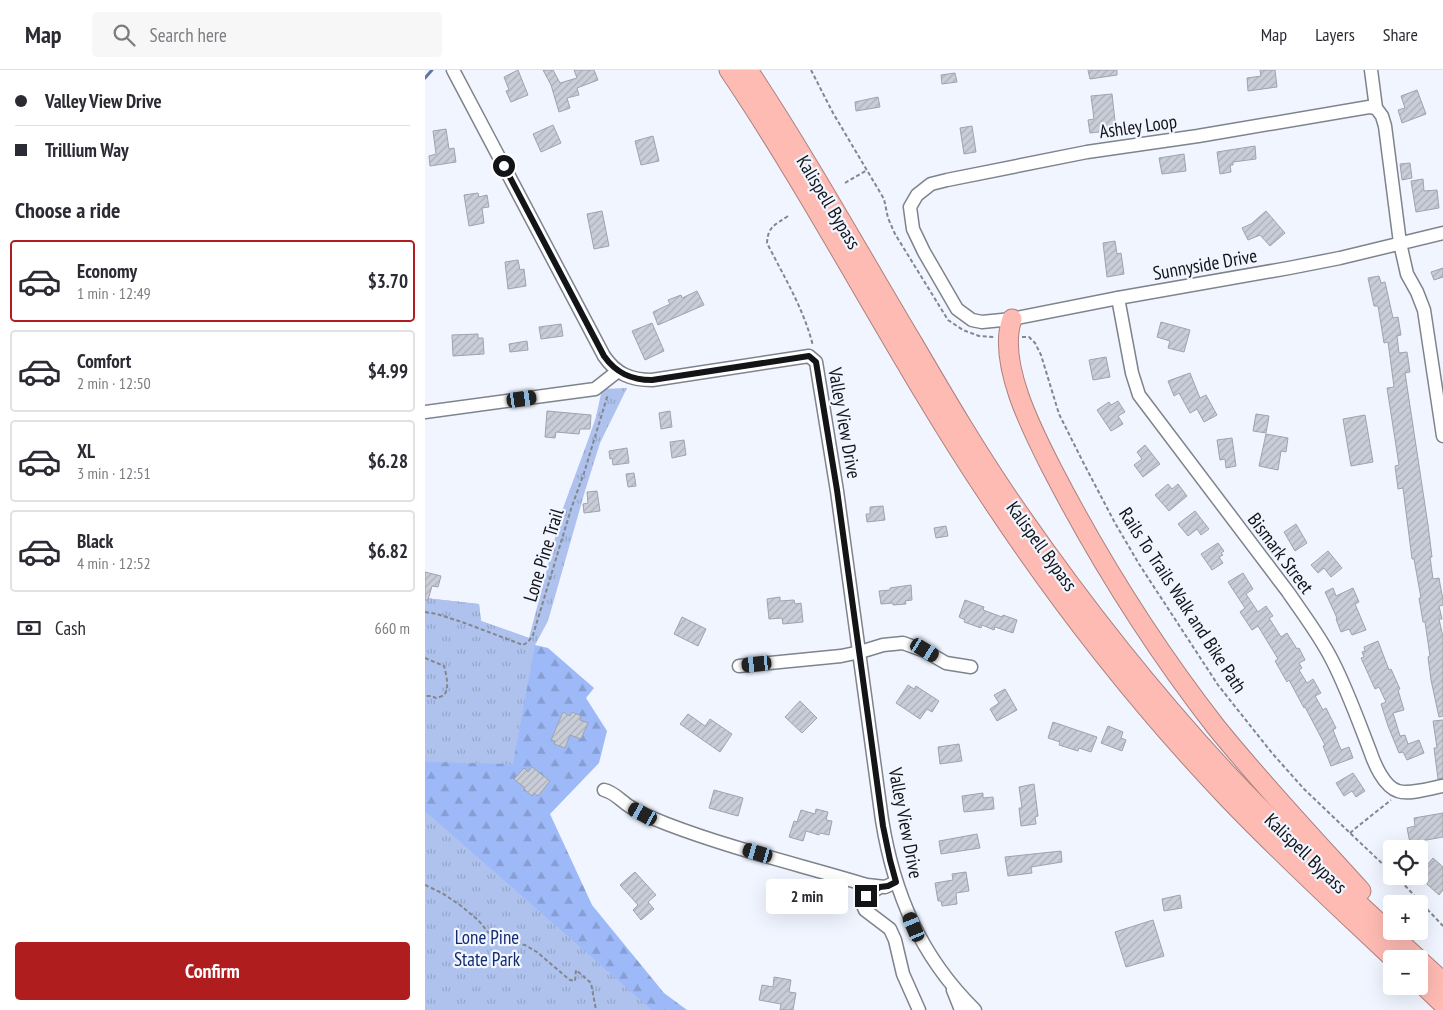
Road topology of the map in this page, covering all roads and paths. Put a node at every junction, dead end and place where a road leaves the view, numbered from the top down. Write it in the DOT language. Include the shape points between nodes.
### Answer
graph roads {
  1 [pos="453,70"];
  2 [pos="722,70"];
  3 [pos="729,70"];
  4 [pos="748,70"];
  5 [pos="760,70"];
  6 [pos="811,70"];
  7 [pos="1371,70"];
  8 [pos="1377,108"];
  9 [pos="764,123"];
  10 [pos="810,169"];
  11 [pos="867,170"];
  12 [pos="845,183"];
  13 [pos="788,216"];
  14 [pos="1443,233"];
  15 [pos="1400,244"];
  16 [pos="1118,298"];
  17 [pos="972,320"];
  18 [pos="1011,328"];
  19 [pos="816,362"];
  20 [pos="618,371"];
  21 [pos="1440,397"];
  22 [pos="425,412"];
  23 [pos="1443,436"];
  24 [pos="425,612"];
  25 [pos="860,652"];
  26 [pos="425,658"];
  27 [pos="739,666"];
  28 [pos="971,667"];
  29 [pos="425,696"];
  30 [pos="1443,786"];
  31 [pos="604,790"];
  32 [pos="1398,791"];
  33 [pos="1351,833"];
  34 [pos="1383,864"];
  35 [pos="896,882"];
  36 [pos="425,885"];
  37 [pos="1404,885"];
  38 [pos="880,887"];
  39 [pos="1383,917"];
  40 [pos="1443,926"];
  41 [pos="1402,940"];
  42 [pos="1385,950"];
  43 [pos="1407,950"];
  44 [pos="1410,950"];
  45 [pos="1428,969"];
  46 [pos="1443,982"];
  47 [pos="950,984"];
  48 [pos="1428,990"];
  49 [pos="1443,1004"];
  50 [pos="597,1010"];
  51 [pos="919,1010"];
  52 [pos="961,1010"];
  53 [pos="975,1010"];
  1 -- 20 [label="street" via="604,356"];
  2 -- 9 [label="highway"];
  3 -- 9 [label="highway, Kalispell Bypass"];
  4 -- 10 [label="highway, Kalispell Bypass"];
  5 -- 10 [label="highway"];
  6 -- 11 [label="path, Rails To Trails Walk and Bike Path"];
  7 -- 8 [label="street"];
  8 -- 15 [label="street" via="1385,126"];
  8 -- 17 [label="street, Ashley Loop" via="1087,152 931,184 917,195 910,207 913,229 957,309"];
  9 -- 42 [label="highway, Kalispell Bypass" via="959,450 1073,615 1153,714 1226,796"];
  10 -- 43 [label="highway, Kalispell Bypass" via="986,464 1085,605 1161,699 1228,774 1319,867"];
  11 -- 12 [label="path"];
  11 -- 18 [label="path, Rails To Trails Walk and Bike Path" via="884,199 895,234 948,320 979,336"];
  13 -- 19 [label="path" via="767,234 767,243 803,313"];
  14 -- 15 [label="street, Sunnyside Drive"];
  15 -- 16 [label="street, Sunnyside Drive" via="1280,270"];
  15 -- 21 [label="street" via="1407,274 1424,310"];
  16 -- 18 [label="street, Sunnyside Drive"];
  16 -- 32 [label="street, Bismark Street" via="1139,395 1308,621 1331,658 1374,763 1387,784"];
  17 -- 18 [label="street, Sunnyside Drive"];
  18 -- 33 [label="path, Rails To Trails Walk and Bike Path" via="1035,343 1059,414 1111,514 1139,564 1218,685 1304,789"];
  18 -- 39 [label="highway" via="1009,346 1015,378 1030,424 1129,605 1175,672 1239,755"];
  19 -- 20 [label="street, Valley View Drive" via="809,356 652,380 632,378"];
  19 -- 25 [label="street, Valley View Drive"];
  20 -- 22 [label="street" via="595,388"];
  20 -- 24 [label="path, Lone Pine Trail" via="611,384 528,642 523,645 463,622"];
  21 -- 23 [label="street"];
  25 -- 27 [label="street"];
  25 -- 28 [label="street" via="903,643 925,650 946,663"];
  25 -- 35 [label="street, Valley View Drive" via="883,826"];
  26 -- 29 [label="path" via="443,666 447,684 443,696"];
  30 -- 32 [label="street"];
  31 -- 38 [label="street" via="643,814 668,824"];
  32 -- 33 [label="path"];
  33 -- 34 [label="path, Rails To Trails Walk and Bike Path"];
  35 -- 38 [label="street"];
  35 -- 47 [label="street, Valley View Drive" via="922,942"];
  36 -- 50 [label="path" via="459,905 488,932 505,942 525,945 537,952 570,980 575,980 576,970 591,983"];
  37 -- 40 [label="path"];
  38 -- 51 [label="street" via="866,896 862,903 865,910 890,929 903,974"];
  41 -- 44 [label="highway"];
  45 -- 46 [label="highway, Kalispell Bypass"];
  47 -- 52 [label="street"];
  47 -- 53 [label="street, Valley View Drive"];
  48 -- 49 [label="highway"];
}
